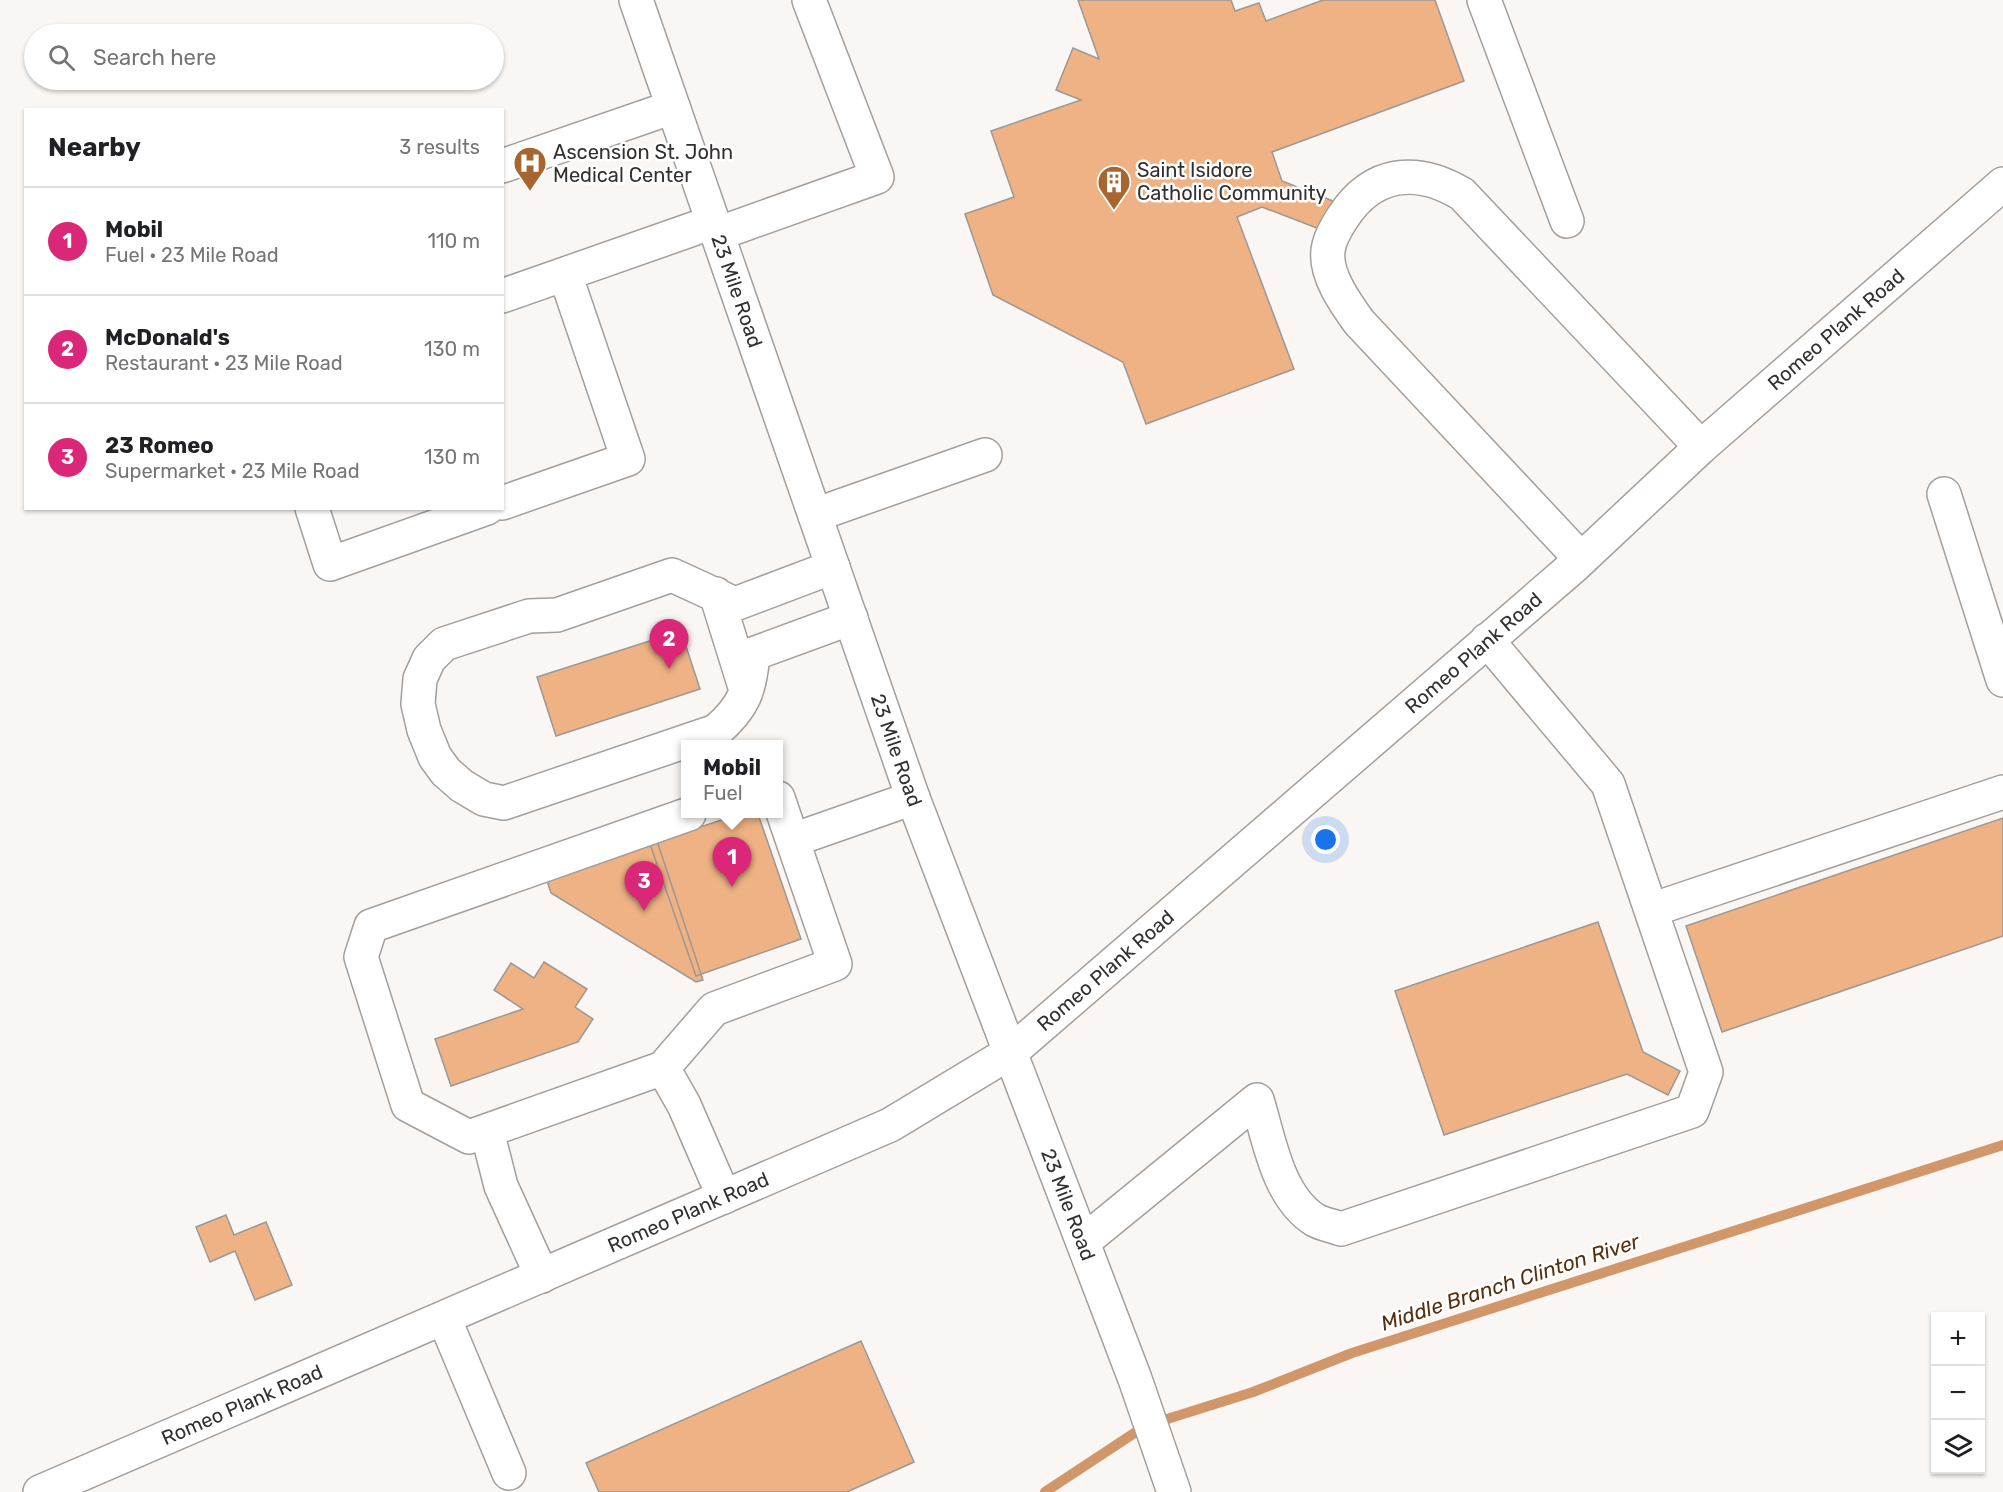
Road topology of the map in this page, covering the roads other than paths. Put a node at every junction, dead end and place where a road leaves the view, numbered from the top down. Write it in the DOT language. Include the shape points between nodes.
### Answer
graph roads {
  1 [pos="636,0"];
  2 [pos="809,0"];
  3 [pos="1484,0"];
  4 [pos="673,107"];
  5 [pos="504,165"];
  6 [pos="2003,184"];
  7 [pos="1567,221"];
  8 [pos="715,228"];
  9 [pos="565,274"];
  10 [pos="504,295"];
  11 [pos="1701,447"];
  12 [pos="985,455"];
  13 [pos="1944,494"];
  14 [pos="504,502"];
  15 [pos="313,510"];
  16 [pos="481,510"];
  17 [pos="815,515"];
  18 [pos="1581,559"];
  19 [pos="833,567"];
  20 [pos="716,594"];
  21 [pos="851,618"];
  22 [pos="1487,640"];
  23 [pos="2003,680"];
  24 [pos="747,691"];
  25 [pos="690,740"];
  26 [pos="681,743"];
  27 [pos="2003,792"];
  28 [pos="913,798"];
  29 [pos="783,812"];
  30 [pos="681,816"];
  31 [pos="793,840"];
  32 [pos="1651,910"];
  33 [pos="1011,1052"];
  34 [pos="663,1068"];
  35 [pos="488,1131"];
  36 [pos="724,1197"];
  37 [pos="1083,1242"];
  38 [pos="542,1276"];
  39 [pos="444,1318"];
  40 [pos="509,1473"];
  41 [pos="40,1492"];
  42 [pos="1174,1492"];
  1 -- 4 [label="main road, 23 Mile Road"];
  2 -- 8 [label="main road" via="877,177"];
  3 -- 7 [label="main road"];
  4 -- 5 [label="main road"];
  4 -- 8 [label="main road, 23 Mile Road"];
  6 -- 11 [label="main road, Romeo Plank Road"];
  8 -- 9 [label="main road"];
  8 -- 17 [label="main road, 23 Mile Road"];
  9 -- 10 [label="main road"];
  9 -- 14 [label="main road" via="628,459"];
  11 -- 18 [label="main road, Romeo Plank Road"];
  11 -- 18 [label="main road" via="1462,194 1442,182 1392,177 1352,202 1338,224 1328,252 1332,275 1344,301 1359,322"];
  12 -- 17 [label="main road"];
  13 -- 23 [label="main road"];
  15 -- 16 [label="main road" via="330,564"];
  17 -- 19 [label="main road, 23 Mile Road"];
  18 -- 22 [label="main road, Romeo Plank Road"];
  19 -- 20 [label="main road" via="735,604"];
  19 -- 21 [label="main road, 23 Mile Road"];
  20 -- 24 [label="main road"];
  20 -- 26 [label="main road" via="672,575 557,615 529,616 444,644 429,659 420,679 418,704 435,757 446,772 484,799 504,803"];
  21 -- 24 [label="main road" via="753,654"];
  21 -- 28 [label="main road, 23 Mile Road"];
  22 -- 32 [label="main road" via="1608,784"];
  22 -- 33 [label="main road, Romeo Plank Road"];
  24 -- 25 [label="main road" via="735,715 716,731"];
  27 -- 32 [label="main road"];
  28 -- 31 [label="main road"];
  28 -- 33 [label="main road, 23 Mile Road"];
  29 -- 31 [label="main road"];
  30 -- 35 [label="main road" via="371,926 361,957 408,1106 469,1137"];
  31 -- 34 [label="main road" via="835,964 714,1009"];
  32 -- 37 [label="main road" via="1706,1072 1692,1111 1341,1229 1315,1220 1294,1198 1279,1170 1257,1100"];
  33 -- 36 [label="main road, Romeo Plank Road" via="890,1125"];
  33 -- 37 [label="main road, 23 Mile Road"];
  34 -- 35 [label="main road"];
  34 -- 36 [label="main road" via="684,1105"];
  35 -- 38 [label="main road" via="501,1186"];
  36 -- 38 [label="main road, Romeo Plank Road"];
  37 -- 42 [label="main road, 23 Mile Road"];
  38 -- 39 [label="main road, Romeo Plank Road"];
  39 -- 40 [label="main road"];
  39 -- 41 [label="main road, Romeo Plank Road"];
}
